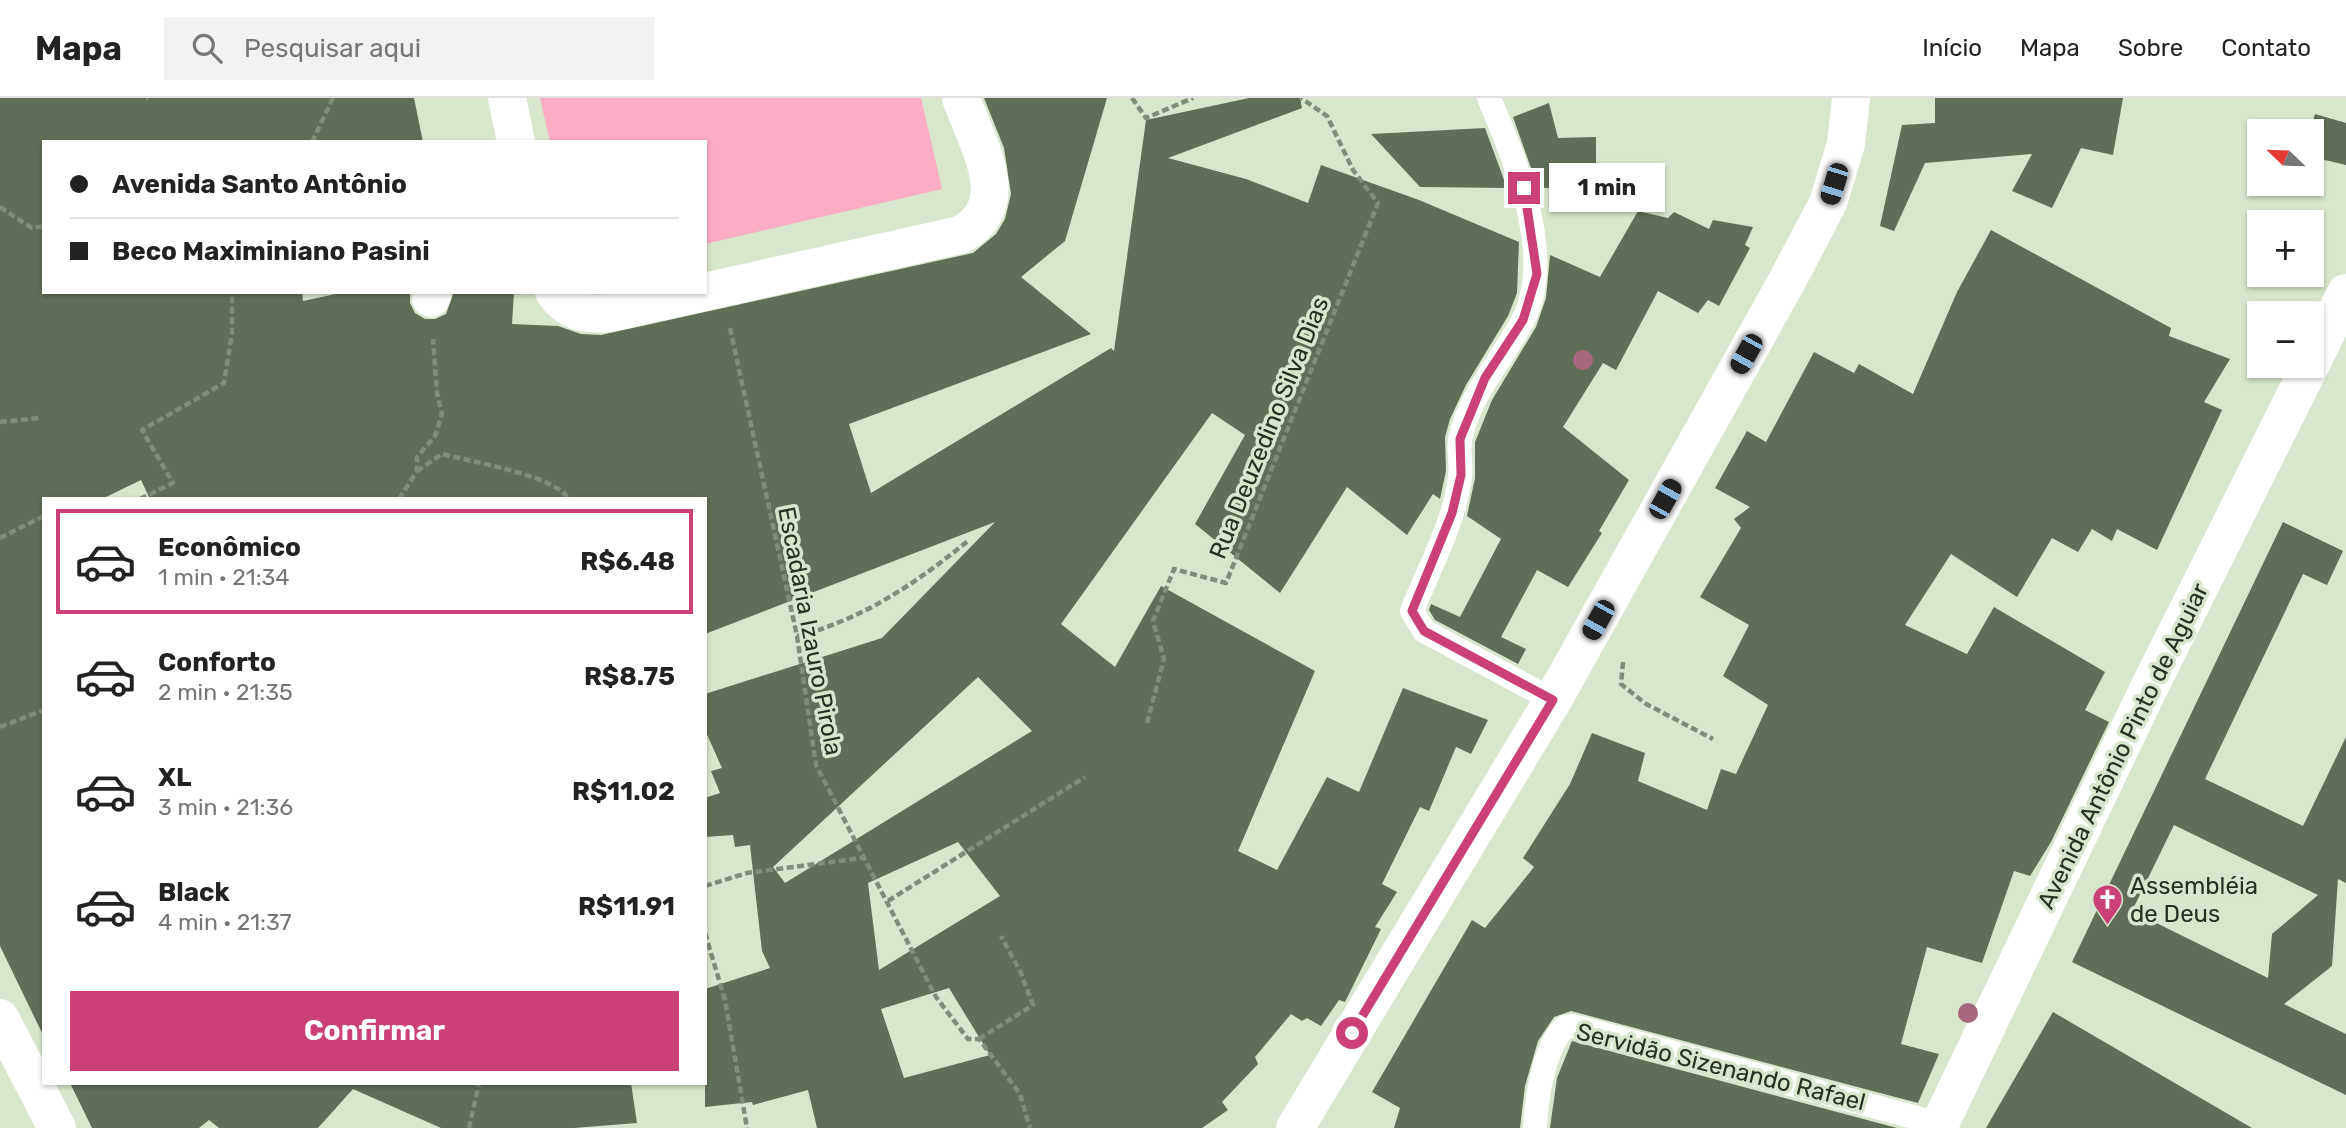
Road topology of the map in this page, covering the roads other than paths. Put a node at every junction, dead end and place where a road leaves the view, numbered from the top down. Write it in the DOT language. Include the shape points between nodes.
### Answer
graph roads {
  1 [pos="507,98"];
  2 [pos="961,98"];
  3 [pos="1489,98"];
  4 [pos="1851,98"];
  5 [pos="516,140"];
  6 [pos="707,293"];
  7 [pos="2346,293"];
  8 [pos="555,294"];
  9 [pos="700,294"];
  10 [pos="2324,338"];
  11 [pos="2304,378"];
  12 [pos="1553,700"];
  13 [pos="0,1018"];
  14 [pos="1939,1126"];
  15 [pos="57,1128"];
  16 [pos="1295,1128"];
  17 [pos="1536,1128"];
  1 -- 5 [label="street"];
  2 -- 6 [label="street" via="991,182 987,214 976,226 960,235"];
  3 -- 12 [label="lane" via="1524,188 1537,274 1523,320 1485,378 1460,439 1461,475 1452,513 1412,611 1424,631"];
  4 -- 12 [label="street" via="1846,144 1828,204"];
  7 -- 10 [label="street, Avenida Antônio Pinto de Aguiar"];
  8 -- 9 [label="street" via="576,312 592,314"];
  11 -- 14 [label="street, Avenida Antônio Pinto de Aguiar"];
  12 -- 16 [label="street"];
  13 -- 15 [label="street"];
  14 -- 17 [label="lane, Servidão Sizenando Rafael" via="1573,1026 1565,1027 1555,1038 1538,1093"];
}
